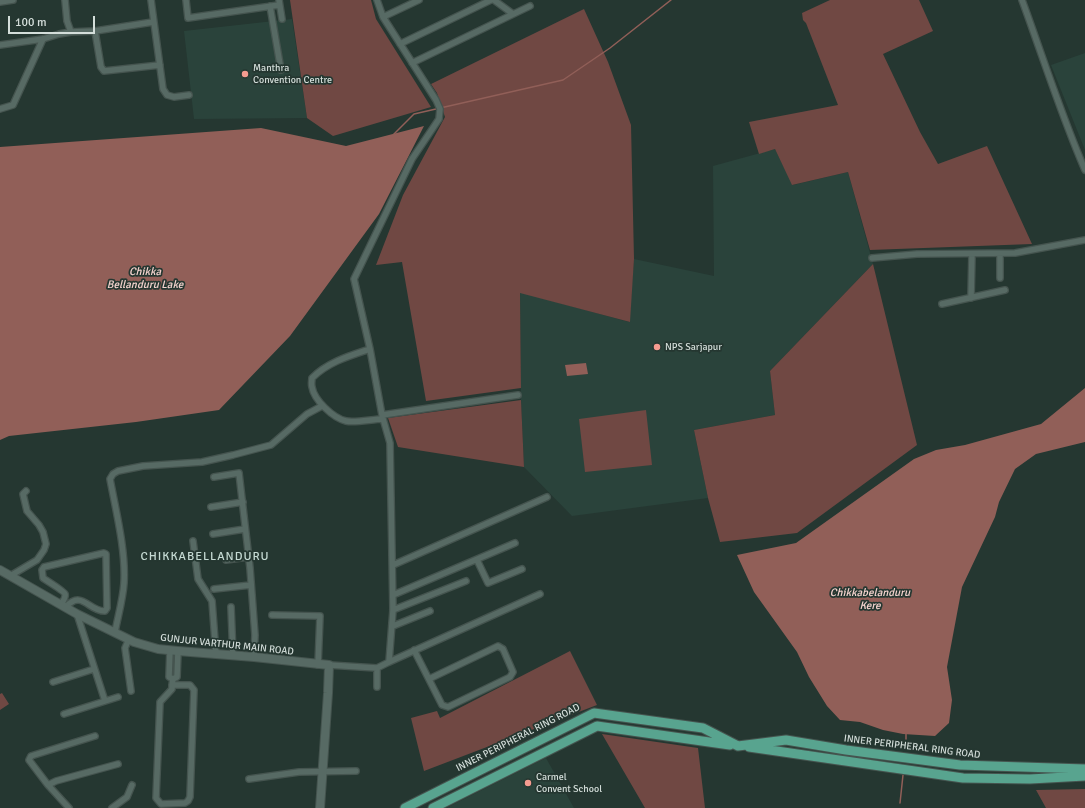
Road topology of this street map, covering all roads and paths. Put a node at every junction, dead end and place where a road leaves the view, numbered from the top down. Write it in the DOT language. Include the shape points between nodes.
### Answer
graph roads {
  1 [pos="13,0"];
  2 [pos="65,0"];
  3 [pos="151,0"];
  4 [pos="186,0"];
  5 [pos="377,0"];
  6 [pos="419,0"];
  7 [pos="491,0"];
  8 [pos="494,0"];
  9 [pos="1022,0"];
  10 [pos="0,2"];
  11 [pos="279,2"];
  12 [pos="270,6"];
  13 [pos="530,6"];
  14 [pos="513,14"];
  15 [pos="383,17"];
  16 [pos="282,19"];
  17 [pos="154,22"];
  18 [pos="95,31"];
  19 [pos="71,32"];
  20 [pos="43,39"];
  21 [pos="400,44"];
  22 [pos="0,45"];
  23 [pos="412,63"];
  24 [pos="160,65"];
  25 [pos="281,70"];
  26 [pos="189,95"];
  27 [pos="0,109"];
  28 [pos="1085,170"];
  29 [pos="1085,240"];
  30 [pos="972,254"];
  31 [pos="1000,254"];
  32 [pos="872,258"];
  33 [pos="1000,278"];
  34 [pos="1005,290"];
  35 [pos="971,298"];
  36 [pos="942,304"];
  37 [pos="370,349"];
  38 [pos="518,395"];
  39 [pos="322,406"];
  40 [pos="382,417"];
  41 [pos="214,477"];
  42 [pos="26,491"];
  43 [pos="547,497"];
  44 [pos="243,502"];
  45 [pos="211,507"];
  46 [pos="245,530"];
  47 [pos="213,534"];
  48 [pos="192,541"];
  49 [pos="515,543"];
  50 [pos="248,557"];
  51 [pos="226,560"];
  52 [pos="477,560"];
  53 [pos="392,565"];
  54 [pos="522,569"];
  55 [pos="3,573"];
  56 [pos="466,581"];
  57 [pos="251,585"];
  58 [pos="214,589"];
  59 [pos="540,594"];
  60 [pos="393,596"];
  61 [pos="64,605"];
  62 [pos="231,607"];
  63 [pos="393,610"];
  64 [pos="430,611"];
  65 [pos="77,614"];
  66 [pos="272,615"];
  67 [pos="393,626"];
  68 [pos="115,632"];
  69 [pos="129,639"];
  70 [pos="414,650"];
  71 [pos="174,651"];
  72 [pos="216,654"];
  73 [pos="233,656"];
  74 [pos="254,657"];
  75 [pos="389,662"];
  76 [pos="318,665"];
  77 [pos="329,665"];
  78 [pos="377,668"];
  79 [pos="94,669"];
  80 [pos="429,679"];
  81 [pos="53,682"];
  82 [pos="172,682"];
  83 [pos="377,687"];
  84 [pos="130,691"];
  85 [pos="118,697"];
  86 [pos="105,701"];
  87 [pos="64,714"];
  88 [pos="95,736"];
  89 [pos="738,746"];
  90 [pos="118,764"];
  91 [pos="1085,769"];
  92 [pos="322,771"];
  93 [pos="356,771"];
  94 [pos="1085,776"];
  95 [pos="249,779"];
  96 [pos="48,785"];
  97 [pos="132,785"];
  98 [pos="69,808"];
  99 [pos="112,808"];
  100 [pos="320,808"];
  101 [pos="405,808"];
  102 [pos="433,808"];
  1 -- 10 [label="street"];
  2 -- 19 [label="street"];
  3 -- 17 [label="street"];
  4 -- 12 [label="street" via="188,18"];
  5 -- 15 [label="street"];
  6 -- 15 [label="street"];
  7 -- 21 [label="street"];
  8 -- 14 [label="street"];
  9 -- 28 [label="street"];
  11 -- 12 [label="street"];
  11 -- 16 [label="street"];
  12 -- 25 [label="street"];
  13 -- 14 [label="street"];
  14 -- 23 [label="street"];
  15 -- 21 [label="street"];
  17 -- 18 [label="street"];
  17 -- 24 [label="street"];
  18 -- 19 [label="street"];
  18 -- 24 [label="street" via="101,67 104,71"];
  19 -- 20 [label="street"];
  20 -- 22 [label="street"];
  20 -- 27 [label="street" via="13,105"];
  21 -- 23 [label="street"];
  23 -- 37 [label="street" via="436,100 440,109 439,119 412,159 354,279"];
  24 -- 26 [label="street" via="163,89 167,95"];
  29 -- 31 [label="street"];
  30 -- 31 [label="street"];
  30 -- 32 [label="street" via="917,254"];
  30 -- 35 [label="street"];
  31 -- 33 [label="street"];
  34 -- 35 [label="street"];
  35 -- 36 [label="street"];
  37 -- 39 [label="street" via="321,369 312,378 315,396"];
  37 -- 40 [label="street"];
  38 -- 40 [label="street"];
  39 -- 40 [label="street" via="347,421"];
  39 -- 68 [label="street" via="307,414 271,444 202,462 143,466 113,474 110,479 120,536 124,584"];
  40 -- 53 [label="street" via="390,443"];
  41 -- 44 [label="street" via="239,473"];
  42 -- 55 [label="street" via="22,494 27,511 39,525 46,544 37,560"];
  43 -- 53 [label="street"];
  44 -- 45 [label="street"];
  44 -- 46 [label="street"];
  46 -- 47 [label="street"];
  46 -- 50 [label="street"];
  48 -- 72 [label="street" via="198,579 212,601"];
  49 -- 52 [label="street"];
  50 -- 51 [label="street"];
  50 -- 57 [label="street"];
  52 -- 54 [label="street" via="488,583"];
  52 -- 60 [label="street"];
  53 -- 60 [label="street"];
  55 -- 61 [label="main road, GUNJUR VARTHUR MAIN ROAD"];
  56 -- 63 [label="street"];
  57 -- 58 [label="street"];
  57 -- 74 [label="street"];
  59 -- 70 [label="street"];
  60 -- 63 [label="street"];
  61 -- 61 [label="street" via="64,591 43,578 44,567 106,554 105,611 100,611 78,599"];
  61 -- 65 [label="main road, GUNJUR VARTHUR MAIN ROAD"];
  62 -- 73 [label="street"];
  63 -- 67 [label="street"];
  64 -- 67 [label="street"];
  65 -- 68 [label="main road, GUNJUR VARTHUR MAIN ROAD"];
  65 -- 79 [label="street"];
  66 -- 76 [label="street" via="320,616"];
  67 -- 75 [label="street"];
  68 -- 69 [label="main road, GUNJUR VARTHUR MAIN ROAD"];
  69 -- 71 [label="main road, GUNJUR VARTHUR MAIN ROAD" via="158,649"];
  69 -- 84 [label="street" via="125,648"];
  70 -- 75 [label="street"];
  70 -- 80 [label="street"];
  71 -- 72 [label="main road, GUNJUR VARTHUR MAIN ROAD"];
  71 -- 82 [label="street" via="177,677"];
  72 -- 73 [label="main road, GUNJUR VARTHUR MAIN ROAD"];
  73 -- 74 [label="main road, GUNJUR VARTHUR MAIN ROAD"];
  74 -- 76 [label="main road, GUNJUR VARTHUR MAIN ROAD"];
  75 -- 78 [label="street"];
  76 -- 77 [label="main road, GUNJUR VARTHUR MAIN ROAD"];
  77 -- 78 [label="street"];
  77 -- 92 [label="main road"];
  78 -- 83 [label="street"];
  79 -- 81 [label="street"];
  79 -- 86 [label="street"];
  80 -- 80 [label="street" via="498,646 513,672 510,677 448,707 442,706"];
  82 -- 82 [label="street" via="190,685 194,690 190,798 185,802 161,804 156,798 160,702 172,689"];
  85 -- 86 [label="street"];
  86 -- 87 [label="street"];
  88 -- 96 [label="street" via="29,757"];
  89 -- 91 [label="main road, INNER PERIPHERAL RING ROAD" via="786,740 960,765"];
  89 -- 94 [label="main road, INNER PERIPHERAL RING ROAD" via="963,778 1030,779"];
  89 -- 101 [label="main road, INNER PERIPHERAL RING ROAD" via="703,728 594,713"];
  89 -- 102 [label="main road, INNER PERIPHERAL RING ROAD" via="597,726"];
  90 -- 96 [label="street"];
  92 -- 93 [label="street"];
  92 -- 95 [label="street"];
  92 -- 100 [label="main road"];
  96 -- 98 [label="street"];
  97 -- 99 [label="street" via="128,797"];
}
